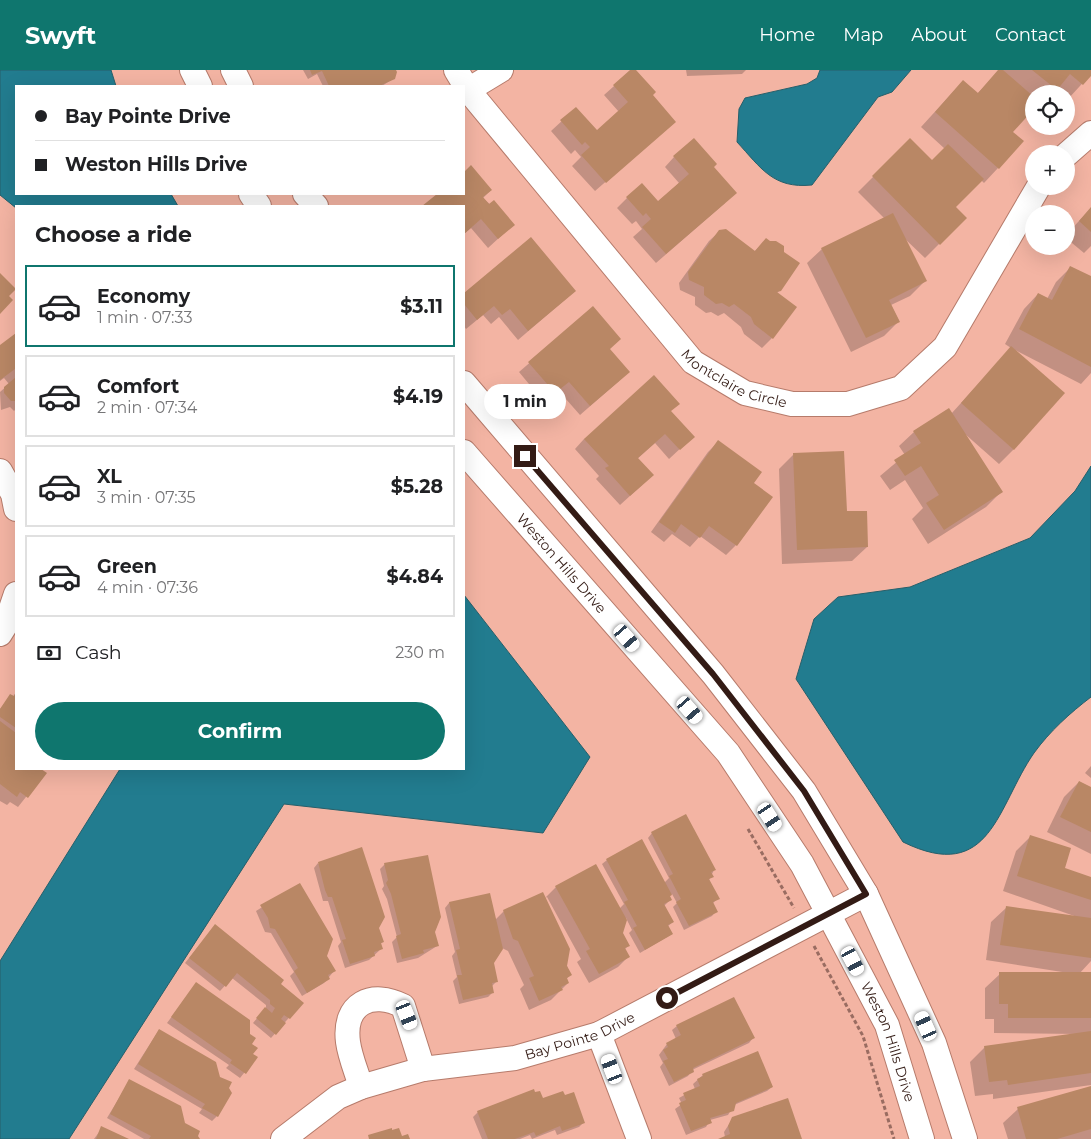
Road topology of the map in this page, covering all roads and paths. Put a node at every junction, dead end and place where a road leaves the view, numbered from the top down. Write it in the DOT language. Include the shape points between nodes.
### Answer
graph roads {
  1 [pos="192,70"];
  2 [pos="233,70"];
  3 [pos="456,70"];
  4 [pos="501,70"];
  5 [pos="200,85"];
  6 [pos="240,85"];
  7 [pos="468,90"];
  8 [pos="1091,133"];
  9 [pos="1075,146"];
  10 [pos="307,195"];
  11 [pos="1034,195"];
  12 [pos="315,205"];
  13 [pos="465,384"];
  14 [pos="465,453"];
  15 [pos="0,472"];
  16 [pos="15,504"];
  17 [pos="15,597"];
  18 [pos="0,634"];
  19 [pos="743,820"];
  20 [pos="866,894"];
  21 [pos="827,912"];
  22 [pos="803,925"];
  23 [pos="599,1034"];
  24 [pos="424,1069"];
  25 [pos="362,1087"];
  26 [pos="283,1139"];
  27 [pos="639,1139"];
  28 [pos="894,1139"];
  29 [pos="922,1139"];
  30 [pos="965,1139"];
  1 -- 5 [label="street"];
  2 -- 6 [label="street"];
  3 -- 7 [label="street, Montclaire Circle"];
  4 -- 7 [label="street"];
  7 -- 11 [label="street, Montclaire Circle" via="693,362 745,393 792,404 848,404 901,388 945,347"];
  8 -- 9 [label="street"];
  10 -- 12 [label="street"];
  13 -- 20 [label="street" via="713,674 804,791"];
  14 -- 21 [label="street, Weston Hills Drive" via="728,753 802,864"];
  15 -- 16 [label="street"];
  17 -- 18 [label="street"];
  19 -- 22 [label="path"];
  20 -- 21 [label="street, Bay Pointe Drive"];
  20 -- 30 [label="street" via="934,1043"];
  21 -- 22 [label="street, Bay Pointe Drive"];
  21 -- 29 [label="street, Weston Hills Drive" via="887,1026"];
  22 -- 23 [label="street, Bay Pointe Drive"];
  22 -- 28 [label="path" via="863,1036"];
  23 -- 24 [label="street, Bay Pointe Drive" via="515,1058"];
  23 -- 27 [label="street"];
  24 -- 25 [label="street, Bay Pointe Drive"];
  24 -- 25 [label="street" via="403,1006 389,999 373,998 353,1011 349,1025 348,1041"];
  25 -- 26 [label="street, Bay Pointe Drive" via="338,1097"];
}
